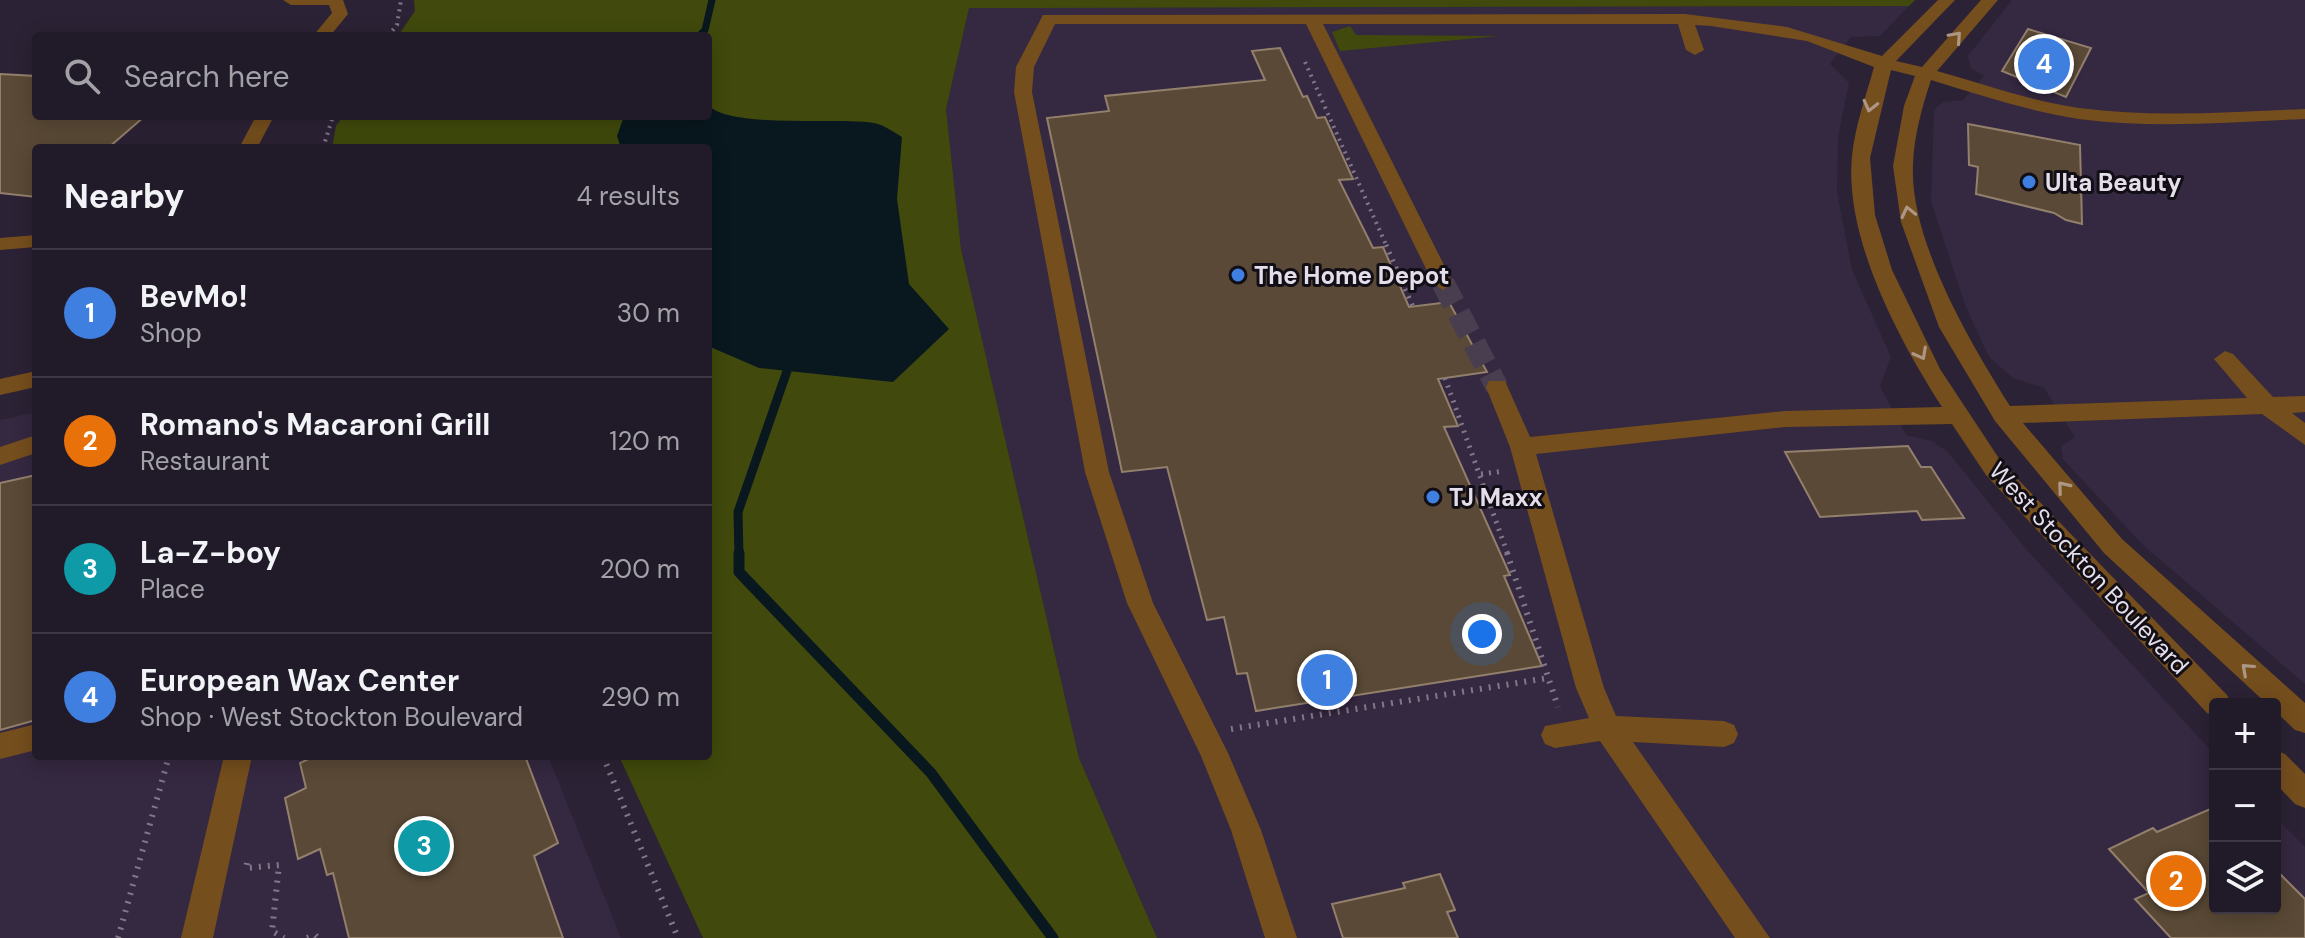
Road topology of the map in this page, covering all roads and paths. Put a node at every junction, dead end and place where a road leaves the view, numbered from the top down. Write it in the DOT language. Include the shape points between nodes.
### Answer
graph roads {
  1 [pos="291,0"];
  2 [pos="401,0"];
  3 [pos="1947,0"];
  4 [pos="1990,0"];
  5 [pos="1312,19"];
  6 [pos="1685,19"];
  7 [pos="324,32"];
  8 [pos="391,32"];
  9 [pos="1695,50"];
  10 [pos="1303,59"];
  11 [pos="1884,63"];
  12 [pos="1924,75"];
  13 [pos="2305,114"];
  14 [pos="263,120"];
  15 [pos="332,120"];
  16 [pos="250,144"];
  17 [pos="324,144"];
  18 [pos="32,241"];
  19 [pos="0,244"];
  20 [pos="1443,283"];
  21 [pos="1413,307"];
  22 [pos="2225,359"];
  23 [pos="1445,378"];
  24 [pos="32,380"];
  25 [pos="0,387"];
  26 [pos="1497,387"];
  27 [pos="2305,404"];
  28 [pos="2268,406"];
  29 [pos="1958,415"];
  30 [pos="2003,415"];
  31 [pos="2305,436"];
  32 [pos="32,445"];
  33 [pos="1522,447"];
  34 [pos="0,456"];
  35 [pos="1548,678"];
  36 [pos="2211,698"];
  37 [pos="1557,721"];
  38 [pos="2305,721"];
  39 [pos="1607,728"];
  40 [pos="1230,729"];
  41 [pos="1724,734"];
  42 [pos="32,738"];
  43 [pos="0,746"];
  44 [pos="168,760"];
  45 [pos="237,760"];
  46 [pos="605,760"];
  47 [pos="2281,769"];
  48 [pos="2305,794"];
  49 [pos="248,854"];
  50 [pos="118,938"];
  51 [pos="197,938"];
  52 [pos="284,938"];
  53 [pos="307,938"];
  54 [pos="318,938"];
  55 [pos="678,938"];
  56 [pos="1281,938"];
  57 [pos="1754,938"];
  1 -- 7 [label="street" via="335,0 340,14"];
  2 -- 8 [label="path"];
  3 -- 11 [label="street, West Stockton Boulevard"];
  12 -- 4 [label="street, West Stockton Boulevard, one-way"];
  5 -- 6 [label="street"];
  5 -- 20 [label="street"];
  5 -- 56 [label="street" via="1049,19 1025,67 1023,92 1097,472 1140,603 1219,765"];
  6 -- 9 [label="street"];
  6 -- 11 [label="street" via="1737,22 1760,36"];
  10 -- 21 [label="path"];
  11 -- 12 [label="street"];
  11 -- 29 [label="street, West Stockton Boulevard, one-way" via="1861,158 1865,215 1907,327"];
  12 -- 13 [label="street" via="2090,114"];
  30 -- 12 [label="street, West Stockton Boulevard, one-way" via="1950,327 1907,207 1903,166"];
  14 -- 16 [label="street"];
  15 -- 17 [label="path"];
  18 -- 19 [label="street"];
  22 -- 28 [label="street"];
  23 -- 35 [label="path" via="1471,437"];
  24 -- 25 [label="street"];
  26 -- 33 [label="street"];
  27 -- 28 [label="street"];
  28 -- 30 [label="street"];
  28 -- 31 [label="street"];
  29 -- 33 [label="street" via="1785,419"];
  29 -- 36 [label="street, West Stockton Boulevard" via="1994,469"];
  38 -- 30 [label="street, West Stockton Boulevard, one-way" via="2113,546"];
  32 -- 34 [label="street"];
  33 -- 39 [label="street" via="1590,688"];
  35 -- 37 [label="path"];
  35 -- 40 [label="path"];
  37 -- 39 [label="street"];
  39 -- 41 [label="street"];
  39 -- 57 [label="street"];
  42 -- 43 [label="street"];
  44 -- 50 [label="path"];
  45 -- 51 [label="street"];
  46 -- 55 [label="path"];
  47 -- 48 [label="street"];
  49 -- 52 [label="path" via="246,868 279,865 272,931"];
  53 -- 54 [label="path"];
}
